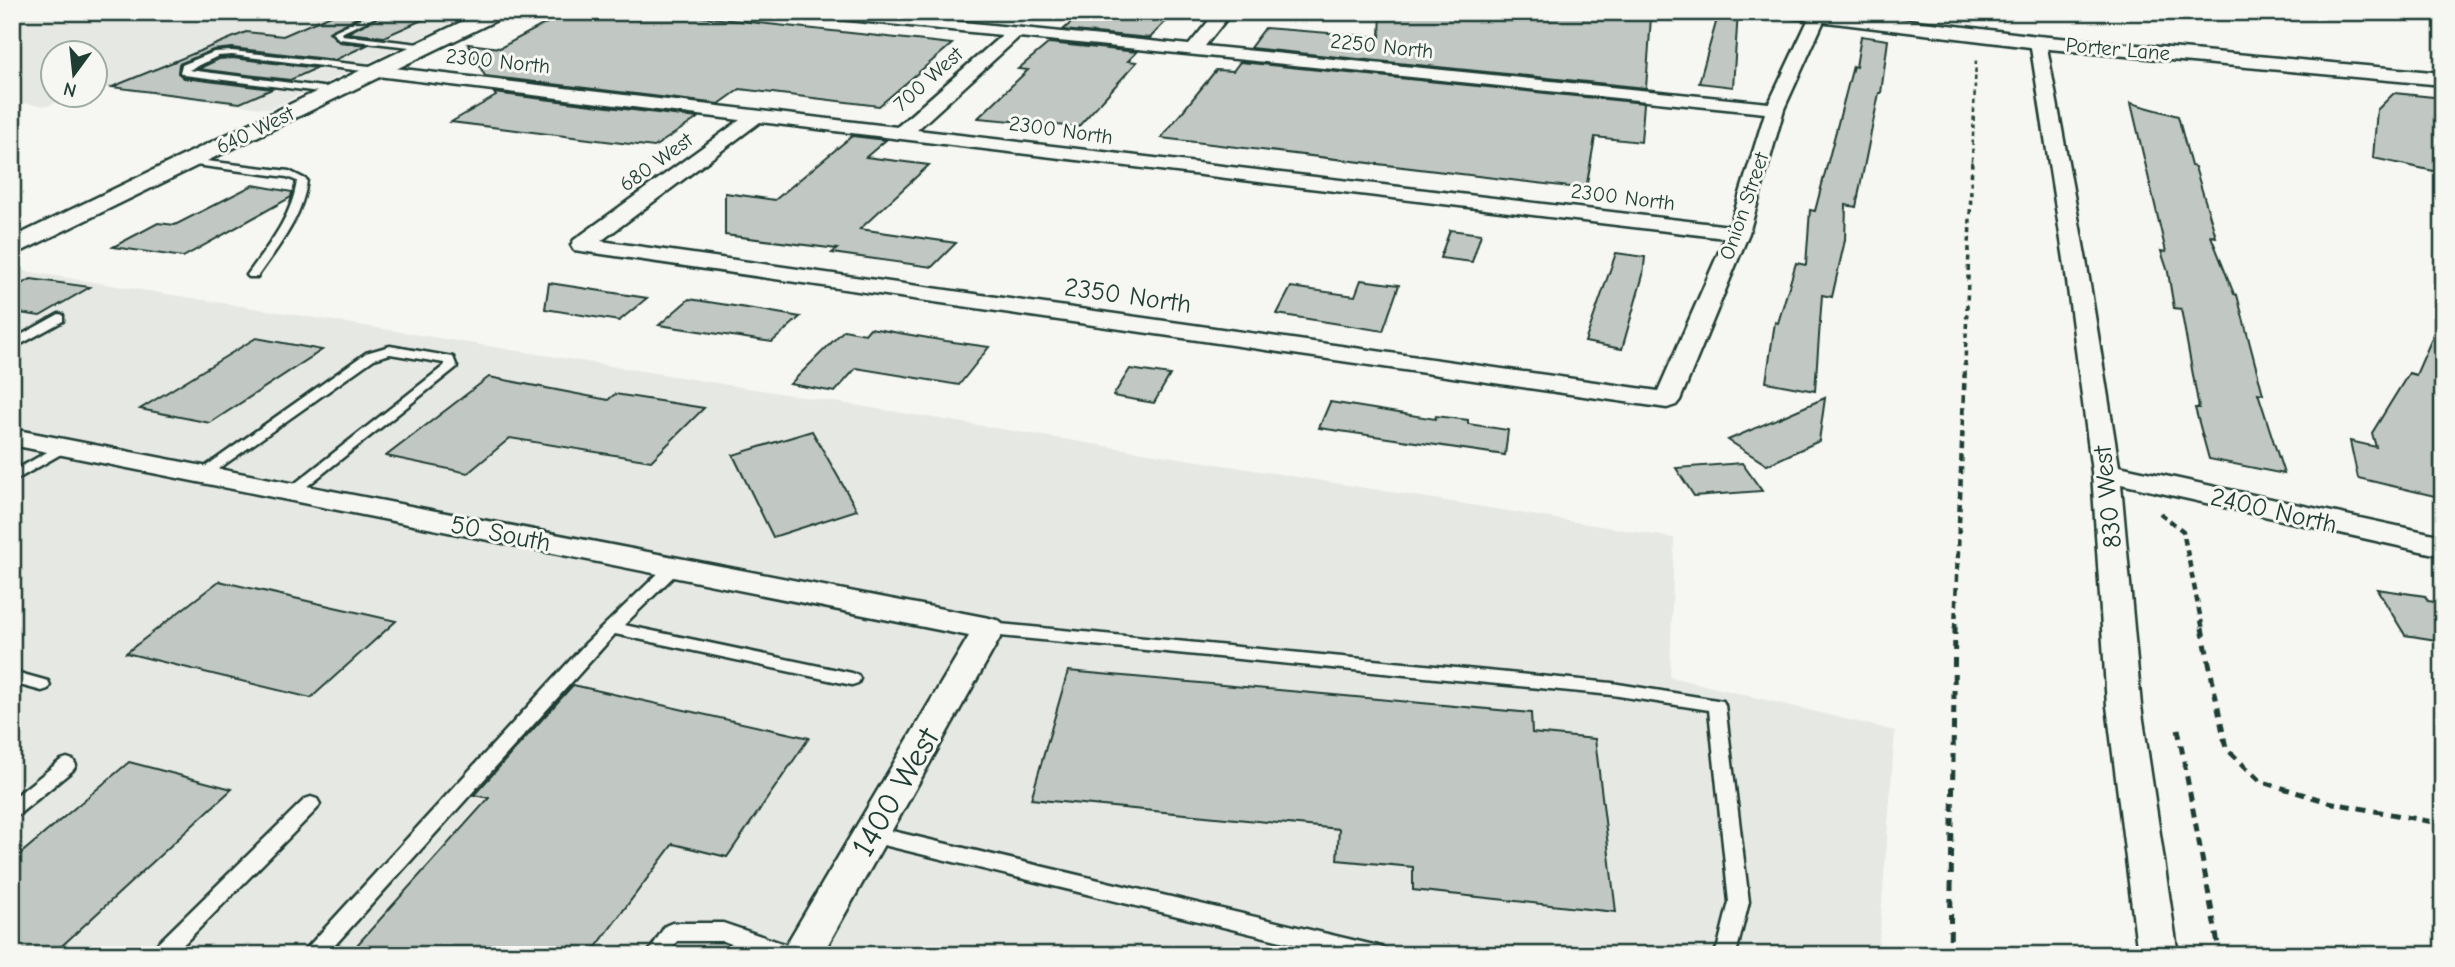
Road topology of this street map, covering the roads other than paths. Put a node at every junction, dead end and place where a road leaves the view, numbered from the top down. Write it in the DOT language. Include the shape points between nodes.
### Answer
graph roads {
  1 [pos="382,12"];
  2 [pos="498,12"];
  3 [pos="817,12"];
  4 [pos="1224,12"];
  5 [pos="1794,12"];
  6 [pos="1819,13"];
  7 [pos="1014,33"];
  8 [pos="2038,42"];
  9 [pos="427,47"];
  10 [pos="1194,50"];
  11 [pos="378,70"];
  12 [pos="2443,79"];
  13 [pos="335,91"];
  14 [pos="1775,109"];
  15 [pos="758,115"];
  16 [pos="903,132"];
  17 [pos="190,162"];
  18 [pos="1738,233"];
  19 [pos="582,245"];
  20 [pos="12,248"];
  21 [pos="253,275"];
  22 [pos="59,318"];
  23 [pos="12,345"];
  24 [pos="1667,400"];
  25 [pos="12,437"];
  26 [pos="63,447"];
  27 [pos="2106,472"];
  28 [pos="202,474"];
  29 [pos="12,478"];
  30 [pos="291,492"];
  31 [pos="2443,546"];
  32 [pos="674,567"];
  33 [pos="611,628"];
  34 [pos="989,629"];
  35 [pos="12,677"];
  36 [pos="852,679"];
  37 [pos="42,685"];
  38 [pos="67,765"];
  39 [pos="311,804"];
  40 [pos="12,810"];
  41 [pos="871,834"];
  42 [pos="159,955"];
  43 [pos="313,955"];
  44 [pos="657,955"];
  45 [pos="792,955"];
  46 [pos="800,955"];
  47 [pos="1378,955"];
  48 [pos="1723,955"];
  49 [pos="2158,955"];
  1 -- 9 [label="lane" via="336,32 339,37"];
  2 -- 9 [label="street, 640 West"];
  3 -- 7 [label="street, 2250 North"];
  4 -- 10 [label="street"];
  5 -- 6 [label="street, Porter Lane"];
  6 -- 8 [label="street, Porter Lane"];
  6 -- 14 [label="street, Onion Street"];
  7 -- 10 [label="street, 2250 North"];
  7 -- 16 [label="street, 700 West"];
  8 -- 12 [label="street, Porter Lane"];
  8 -- 27 [label="street, 830 West"];
  9 -- 11 [label="street, 640 West"];
  10 -- 14 [label="street, 2250 North"];
  11 -- 13 [label="street, 640 West"];
  11 -- 13 [label="lane" via="232,53 217,54 184,72"];
  11 -- 15 [label="street, 2300 North"];
  13 -- 17 [label="street, 640 West"];
  14 -- 18 [label="street, Onion Street"];
  15 -- 16 [label="street, 2300 North"];
  15 -- 19 [label="street, 680 West"];
  16 -- 18 [label="street, 2300 North"];
  17 -- 20 [label="street, 640 West"];
  17 -- 21 [label="lane" via="289,174 302,180 302,193 285,227"];
  18 -- 24 [label="street, Onion Street"];
  19 -- 24 [label="street, 2350 North"];
  22 -- 23 [label="lane"];
  25 -- 26 [label="street, 50 South"];
  26 -- 28 [label="street, 50 South"];
  26 -- 29 [label="lane"];
  27 -- 31 [label="street, 2400 North"];
  27 -- 49 [label="street, 830 West" via="2124,706"];
  28 -- 30 [label="street, 50 South"];
  28 -- 30 [label="lane" via="370,356 390,350 449,360 451,367"];
  30 -- 32 [label="street, 50 South"];
  32 -- 33 [label="lane"];
  32 -- 34 [label="street, 50 South"];
  33 -- 36 [label="lane"];
  33 -- 43 [label="lane"];
  34 -- 41 [label="street, 1400 West"];
  34 -- 48 [label="lane" via="1612,689 1717,705 1739,902"];
  35 -- 37 [label="lane"];
  38 -- 40 [label="lane"];
  39 -- 42 [label="lane"];
  41 -- 46 [label="street, 1400 West"];
  41 -- 47 [label="lane"];
  44 -- 45 [label="lane" via="672,932 723,932"];
}
